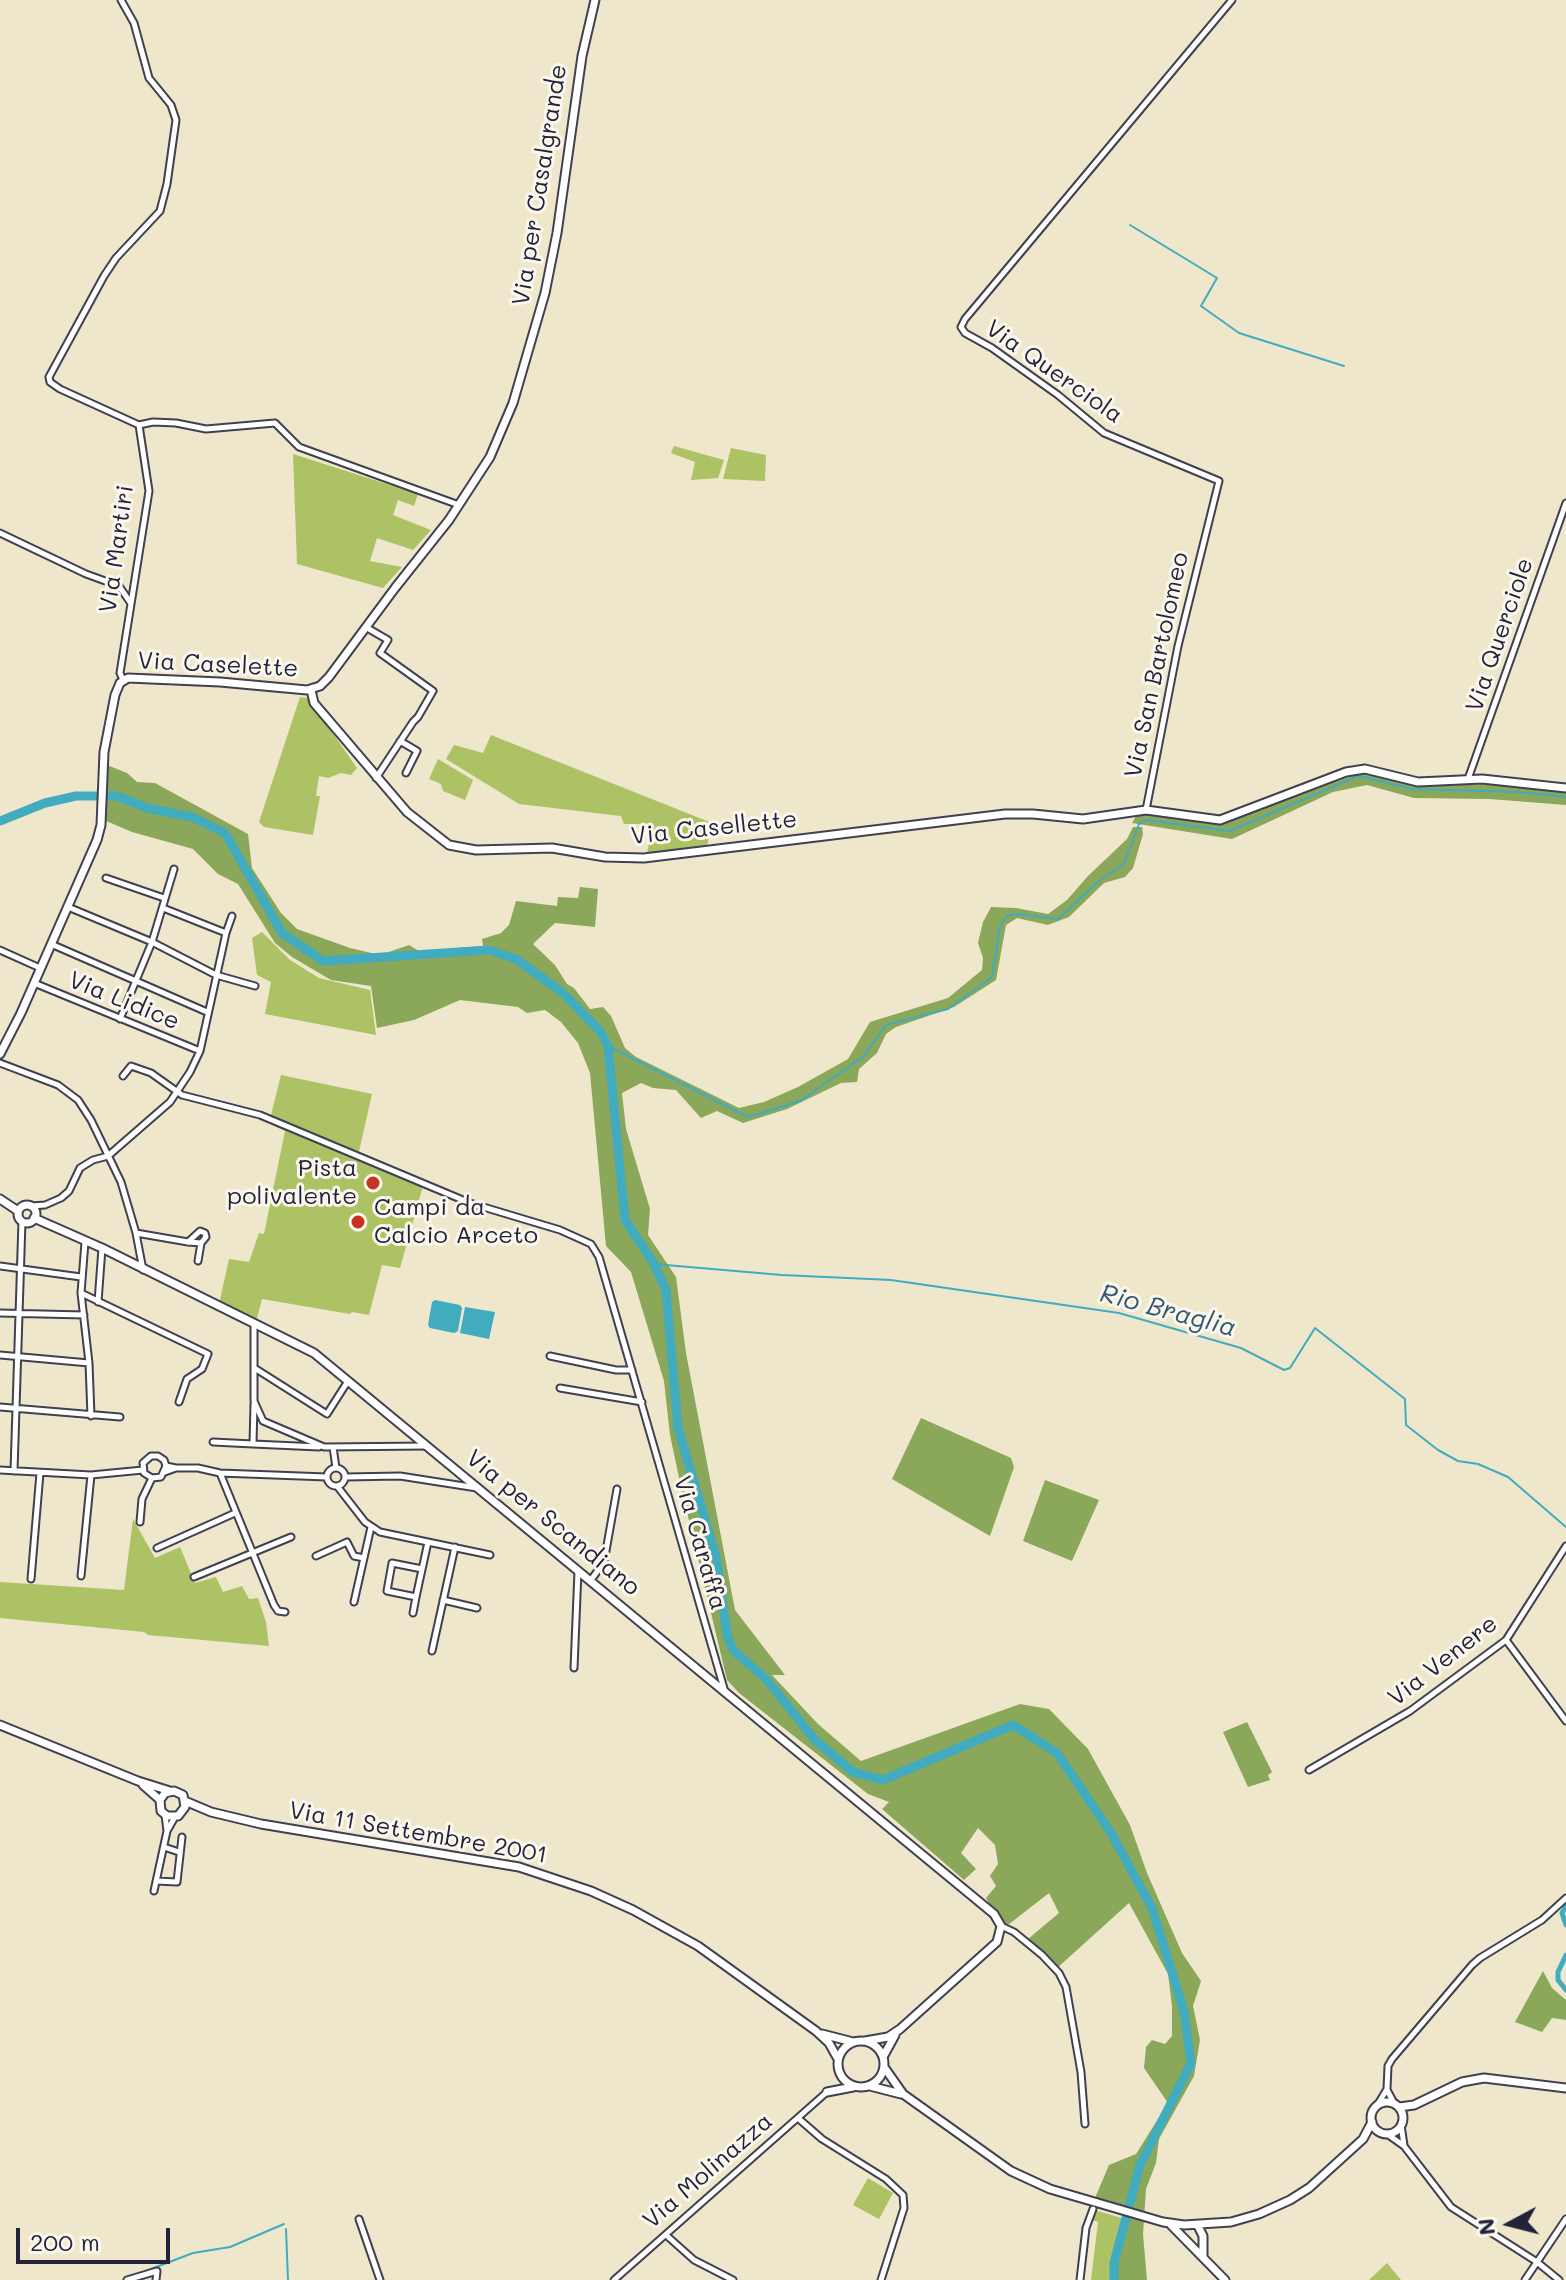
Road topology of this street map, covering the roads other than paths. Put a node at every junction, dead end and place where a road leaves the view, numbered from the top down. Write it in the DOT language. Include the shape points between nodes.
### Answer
graph roads {
  1 [pos="121,0"];
  2 [pos="595,0"];
  3 [pos="1232,0"];
  4 [pos="139,425"];
  5 [pos="1219,481"];
  6 [pos="1566,503"];
  7 [pos="460,505"];
  8 [pos="0,533"];
  9 [pos="130,603"];
  10 [pos="369,629"];
  11 [pos="123,680"];
  12 [pos="311,690"];
  13 [pos="400,741"];
  14 [pos="406,773"];
  15 [pos="376,778"];
  16 [pos="1468,779"];
  17 [pos="1566,788"];
  18 [pos="1146,810"];
  19 [pos="174,869"];
  20 [pos="106,878"];
  21 [pos="164,898"];
  22 [pos="67,907"];
  23 [pos="163,908"];
  24 [pos="232,916"];
  25 [pos="226,933"];
  26 [pos="152,942"];
  27 [pos="51,944"];
  28 [pos="0,950"];
  29 [pos="40,968"];
  30 [pos="216,975"];
  31 [pos="135,981"];
  32 [pos="34,983"];
  33 [pos="255,986"];
  34 [pos="207,1012"];
  35 [pos="120,1019"];
  36 [pos="200,1051"];
  37 [pos="0,1054"];
  38 [pos="0,1063"];
  39 [pos="123,1076"];
  40 [pos="178,1090"];
  41 [pos="108,1156"];
  42 [pos="0,1199"];
  43 [pos="34,1206"];
  44 [pos="18,1211"];
  45 [pos="35,1217"];
  46 [pos="22,1221"];
  47 [pos="136,1233"];
  48 [pos="85,1242"];
  49 [pos="188,1242"];
  50 [pos="201,1243"];
  51 [pos="102,1248"];
  52 [pos="198,1261"];
  53 [pos="0,1266"];
  54 [pos="19,1268"];
  55 [pos="143,1270"];
  56 [pos="81,1277"];
  57 [pos="81,1293"];
  58 [pos="98,1302"];
  59 [pos="0,1313"];
  60 [pos="18,1313"];
  61 [pos="84,1315"];
  62 [pos="254,1322"];
  63 [pos="0,1355"];
  64 [pos="17,1356"];
  65 [pos="550,1356"];
  66 [pos="89,1363"];
  67 [pos="255,1369"];
  68 [pos="632,1370"];
  69 [pos="348,1381"];
  70 [pos="560,1388"];
  71 [pos="254,1401"];
  72 [pos="179,1402"];
  73 [pos="642,1402"];
  74 [pos="0,1407"];
  75 [pos="15,1409"];
  76 [pos="91,1416"];
  77 [pos="120,1417"];
  78 [pos="213,1442"];
  79 [pos="253,1444"];
  80 [pos="427,1446"];
  81 [pos="324,1447"];
  82 [pos="333,1447"];
  83 [pos="336,1468"];
  84 [pos="166,1469"];
  85 [pos="454,1469"];
  86 [pos="0,1470"];
  87 [pos="143,1470"];
  88 [pos="14,1471"];
  89 [pos="40,1473"];
  90 [pos="220,1473"];
  91 [pos="91,1475"];
  92 [pos="327,1477"];
  93 [pos="345,1477"];
  94 [pos="152,1478"];
  95 [pos="449,1482"];
  96 [pos="337,1486"];
  97 [pos="478,1488"];
  98 [pos="617,1489"];
  99 [pos="235,1513"];
  100 [pos="140,1522"];
  101 [pos="371,1527"];
  102 [pos="291,1537"];
  103 [pos="428,1542"];
  104 [pos="1566,1546"];
  105 [pos="455,1547"];
  106 [pos="157,1548"];
  107 [pos="253,1552"];
  108 [pos="490,1555"];
  109 [pos="316,1556"];
  110 [pos="364,1558"];
  111 [pos="422,1569"];
  112 [pos="578,1570"];
  113 [pos="81,1576"];
  114 [pos="194,1577"];
  115 [pos="31,1579"];
  116 [pos="591,1580"];
  117 [pos="416,1597"];
  118 [pos="443,1600"];
  119 [pos="354,1602"];
  120 [pos="477,1608"];
  121 [pos="285,1612"];
  122 [pos="413,1613"];
  123 [pos="1506,1640"];
  124 [pos="432,1651"];
  125 [pos="574,1668"];
  126 [pos="725,1693"];
  127 [pos="1566,1721"];
  128 [pos="0,1725"];
  129 [pos="1309,1770"];
  130 [pos="138,1781"];
  131 [pos="170,1791"];
  132 [pos="160,1800"];
  133 [pos="185,1801"];
  134 [pos="183,1811"];
  135 [pos="211,1812"];
  136 [pos="165,1815"];
  137 [pos="175,1817"];
  138 [pos="167,1831"];
  139 [pos="182,1837"];
  140 [pos="164,1847"];
  141 [pos="179,1852"];
  142 [pos="156,1881"];
  143 [pos="154,1891"];
  144 [pos="1566,1898"];
  145 [pos="1001,1926"];
  146 [pos="900,2029"];
  147 [pos="816,2031"];
  148 [pos="865,2041"];
  149 [pos="853,2042"];
  150 [pos="883,2057"];
  151 [pos="838,2064"];
  152 [pos="884,2067"];
  153 [pos="855,2086"];
  154 [pos="869,2086"];
  155 [pos="1566,2088"];
  156 [pos="1387,2089"];
  157 [pos="827,2092"];
  158 [pos="903,2094"];
  159 [pos="1378,2104"];
  160 [pos="1396,2105"];
  161 [pos="1414,2105"];
  162 [pos="799,2119"];
  163 [pos="1372,2122"];
  164 [pos="1402,2123"];
  165 [pos="1085,2124"];
  166 [pos="1384,2134"];
  167 [pos="1363,2139"];
  168 [pos="1404,2146"];
  169 [pos="1094,2206"];
  170 [pos="359,2219"];
  171 [pos="1566,2219"];
  172 [pos="1169,2224"];
  173 [pos="1220,2224"];
  174 [pos="1198,2226"];
  175 [pos="666,2235"];
  176 [pos="1204,2242"];
  177 [pos="1203,2256"];
  178 [pos="1537,2262"];
  179 [pos="127,2280"];
  180 [pos="156,2280"];
  181 [pos="380,2280"];
  182 [pos="614,2280"];
  183 [pos="733,2280"];
  184 [pos="881,2280"];
  185 [pos="1080,2280"];
  186 [pos="1225,2280"];
  187 [pos="1525,2280"];
  188 [pos="1559,2280"];
  1 -- 4 [label="street" via="134,23 149,78 176,120 167,184 160,211 104,276 50,382"];
  2 -- 7 [label="street, Via per Casalgrande" via="536,330 499,440"];
  3 -- 5 [label="street, Via Querciola" via="961,327 1104,433"];
  4 -- 7 [label="street" via="176,423 206,429 268,421 299,447"];
  4 -- 9 [label="street, Via Martiri" via="149,491"];
  5 -- 18 [label="street, Via San Bartolomeo" via="1178,646"];
  6 -- 16 [label="street, Via Querciole"];
  7 -- 12 [label="street, Via per Casalgrande" via="329,677"];
  8 -- 9 [label="street" via="119,586"];
  9 -- 11 [label="street, Via Martiri"];
  10 -- 13 [label="street" via="388,640 380,653 433,691"];
  11 -- 12 [label="street, Via Caselette"];
  11 -- 22 [label="street, Via Martiri" via="115,695 103,762 101,825"];
  12 -- 15 [label="street, Via Casellette" via="314,703"];
  13 -- 14 [label="street" via="417,751"];
  13 -- 15 [label="street"];
  15 -- 18 [label="street, Via Casellette" via="407,812 449,845 499,851 552,848 605,857 644,858 1005,814 1083,819"];
  16 -- 17 [label="street, Via San Bartolomeo"];
  16 -- 18 [label="street, Via San Bartolomeo" via="1418,782 1360,769 1220,820"];
  19 -- 21 [label="street"];
  20 -- 21 [label="street"];
  21 -- 23 [label="street"];
  22 -- 26 [label="street"];
  22 -- 27 [label="street, Via Martiri"];
  23 -- 25 [label="street"];
  23 -- 26 [label="street"];
  24 -- 25 [label="street"];
  25 -- 30 [label="street"];
  26 -- 30 [label="street"];
  26 -- 31 [label="street"];
  27 -- 29 [label="street, Via Martiri"];
  27 -- 31 [label="street"];
  28 -- 29 [label="street"];
  29 -- 32 [label="street, Via Martiri"];
  30 -- 33 [label="street"];
  30 -- 34 [label="street"];
  31 -- 34 [label="street"];
  31 -- 35 [label="street"];
  32 -- 35 [label="street, Via Lidice"];
  32 -- 37 [label="street, Via Martiri"];
  34 -- 36 [label="street"];
  35 -- 36 [label="street, Via Lidice"];
  36 -- 40 [label="street"];
  38 -- 41 [label="street" via="58,1085 78,1100"];
  39 -- 40 [label="street, Via Caraffa" via="131,1066"];
  40 -- 41 [label="street"];
  40 -- 68 [label="street, Via Caraffa" via="260,1115 470,1203 585,1240 599,1257"];
  41 -- 43 [label="street" via="80,1168 61,1198"];
  41 -- 47 [label="street"];
  42 -- 44 [label="street"];
  43 -- 44 [label="street"];
  43 -- 45 [label="street"];
  44 -- 46 [label="street"];
  45 -- 46 [label="street"];
  45 -- 48 [label="street, Via per Scandiano"];
  46 -- 54 [label="street"];
  47 -- 49 [label="street"];
  47 -- 55 [label="street"];
  48 -- 51 [label="street, Via per Scandiano"];
  48 -- 56 [label="street"];
  49 -- 50 [label="street"];
  49 -- 50 [label="street" via="200,1231 206,1237"];
  50 -- 52 [label="street"];
  51 -- 55 [label="street, Via per Scandiano"];
  51 -- 58 [label="street"];
  53 -- 54 [label="street"];
  54 -- 56 [label="street"];
  54 -- 60 [label="street"];
  55 -- 62 [label="street, Via per Scandiano"];
  56 -- 57 [label="street"];
  57 -- 58 [label="street"];
  57 -- 61 [label="street"];
  58 -- 72 [label="street" via="208,1354 202,1369 187,1379"];
  59 -- 60 [label="street"];
  60 -- 61 [label="street"];
  60 -- 64 [label="street"];
  61 -- 66 [label="street"];
  62 -- 67 [label="street"];
  62 -- 69 [label="street, Via per Scandiano" via="314,1353"];
  63 -- 64 [label="street"];
  64 -- 66 [label="street"];
  64 -- 75 [label="street"];
  65 -- 68 [label="street"];
  66 -- 76 [label="street"];
  67 -- 69 [label="street" via="327,1414"];
  67 -- 71 [label="street"];
  68 -- 73 [label="street, Via Caraffa"];
  69 -- 80 [label="street, Via per Scandiano"];
  70 -- 73 [label="street"];
  71 -- 79 [label="street"];
  71 -- 81 [label="street" via="263,1421"];
  73 -- 126 [label="street, Via Caraffa"];
  74 -- 75 [label="street"];
  75 -- 76 [label="street"];
  75 -- 88 [label="street"];
  76 -- 77 [label="street"];
  78 -- 79 [label="street"];
  79 -- 81 [label="street"];
  80 -- 82 [label="street"];
  80 -- 85 [label="street, Via per Scandiano"];
  81 -- 82 [label="street"];
  82 -- 83 [label="street"];
  83 -- 92 [label="street"];
  83 -- 93 [label="street"];
  84 -- 87 [label="street" via="164,1460 154,1455 145,1460"];
  84 -- 90 [label="street"];
  84 -- 94 [label="street"];
  85 -- 95 [label="street"];
  85 -- 97 [label="street, Via per Scandiano"];
  86 -- 88 [label="street"];
  87 -- 91 [label="street"];
  87 -- 94 [label="street"];
  88 -- 89 [label="street"];
  89 -- 91 [label="street"];
  89 -- 115 [label="street"];
  90 -- 92 [label="street"];
  90 -- 99 [label="street"];
  91 -- 113 [label="street"];
  92 -- 96 [label="street"];
  93 -- 95 [label="street"];
  93 -- 96 [label="street"];
  94 -- 100 [label="street" via="142,1499"];
  95 -- 97 [label="street"];
  96 -- 101 [label="street"];
  97 -- 112 [label="street, Via per Scandiano"];
  98 -- 116 [label="street" via="604,1562"];
  99 -- 106 [label="street"];
  99 -- 107 [label="street"];
  101 -- 103 [label="street"];
  101 -- 110 [label="street"];
  102 -- 107 [label="street"];
  103 -- 105 [label="street"];
  103 -- 111 [label="street"];
  104 -- 123 [label="street, Via Venere"];
  105 -- 108 [label="street"];
  105 -- 118 [label="street"];
  107 -- 114 [label="street"];
  107 -- 121 [label="street" via="274,1605"];
  109 -- 110 [label="street" via="347,1542 354,1556"];
  110 -- 119 [label="street"];
  111 -- 117 [label="street"];
  111 -- 117 [label="street" via="392,1563 387,1591"];
  112 -- 116 [label="street, Via per Scandiano"];
  112 -- 125 [label="street"];
  116 -- 126 [label="street, Via per Scandiano"];
  117 -- 122 [label="street"];
  118 -- 120 [label="street"];
  118 -- 124 [label="street"];
  123 -- 127 [label="street"];
  123 -- 129 [label="street, Via Venere" via="1410,1711"];
  126 -- 145 [label="street, Via per Scandiano" via="994,1914"];
  128 -- 130 [label="street, Via 11 Settembre 2001"];
  130 -- 131 [label="street, Via 11 Settembre 2001"];
  130 -- 132 [label="street, Via 11 Settembre 2001"];
  131 -- 132 [label="street"];
  131 -- 133 [label="street, Via 11 Settembre 2001"];
  132 -- 136 [label="street"];
  133 -- 134 [label="street"];
  133 -- 135 [label="street, Via 11 Settembre 2001"];
  134 -- 135 [label="street, Via 11 Settembre 2001"];
  134 -- 137 [label="street"];
  135 -- 147 [label="street, Via 11 Settembre 2001" via="490,1861 569,1883 688,1940"];
  136 -- 137 [label="street"];
  136 -- 138 [label="street"];
  137 -- 138 [label="street"];
  138 -- 140 [label="street"];
  139 -- 141 [label="street"];
  140 -- 141 [label="street"];
  140 -- 142 [label="street"];
  141 -- 142 [label="street" via="177,1882"];
  142 -- 143 [label="street"];
  144 -- 156 [label="street" via="1472,1965 1392,2059"];
  145 -- 146 [label="street" via="997,1942"];
  145 -- 165 [label="street, Via per Scandiano" via="1042,1955 1066,1987"];
  146 -- 148 [label="street"];
  146 -- 150 [label="street"];
  147 -- 149 [label="street, Via 11 Settembre 2001"];
  147 -- 151 [label="street, Via 11 Settembre 2001" via="829,2043"];
  148 -- 149 [label="street, Via 11 Settembre 2001"];
  148 -- 150 [label="street"];
  149 -- 151 [label="street"];
  150 -- 152 [label="street"];
  151 -- 153 [label="street, Via 11 Settembre 2001" via="844,2080"];
  151 -- 157 [label="street, Via Molinazza"];
  152 -- 154 [label="street"];
  152 -- 158 [label="street"];
  153 -- 154 [label="street"];
  153 -- 157 [label="street"];
  154 -- 158 [label="street"];
  155 -- 161 [label="street" via="1484,2078 1462,2082"];
  156 -- 159 [label="street"];
  156 -- 160 [label="street"];
  157 -- 162 [label="street, Via Molinazza"];
  158 -- 169 [label="street" via="1002,2166"];
  159 -- 160 [label="street"];
  159 -- 163 [label="street"];
  160 -- 161 [label="street"];
  160 -- 164 [label="street"];
  161 -- 164 [label="street"];
  162 -- 175 [label="street, Via Molinazza"];
  162 -- 184 [label="street" via="903,2195 904,2208"];
  163 -- 166 [label="street"];
  163 -- 167 [label="street"];
  164 -- 166 [label="street" via="1395,2132"];
  164 -- 168 [label="street"];
  166 -- 167 [label="street"];
  166 -- 168 [label="street"];
  167 -- 173 [label="street" via="1290,2200"];
  168 -- 178 [label="street" via="1451,2207"];
  169 -- 172 [label="street"];
  169 -- 185 [label="street"];
  170 -- 181 [label="street"];
  171 -- 178 [label="street"];
  172 -- 174 [label="street"];
  172 -- 177 [label="street"];
  173 -- 174 [label="street"];
  173 -- 176 [label="street"];
  174 -- 176 [label="street"];
  175 -- 182 [label="street, Via Molinazza"];
  175 -- 183 [label="street" via="694,2260"];
  176 -- 177 [label="street"];
  177 -- 186 [label="street"];
  178 -- 187 [label="street"];
  178 -- 188 [label="street"];
  179 -- 180 [label="street" via="157,2271"];
}
